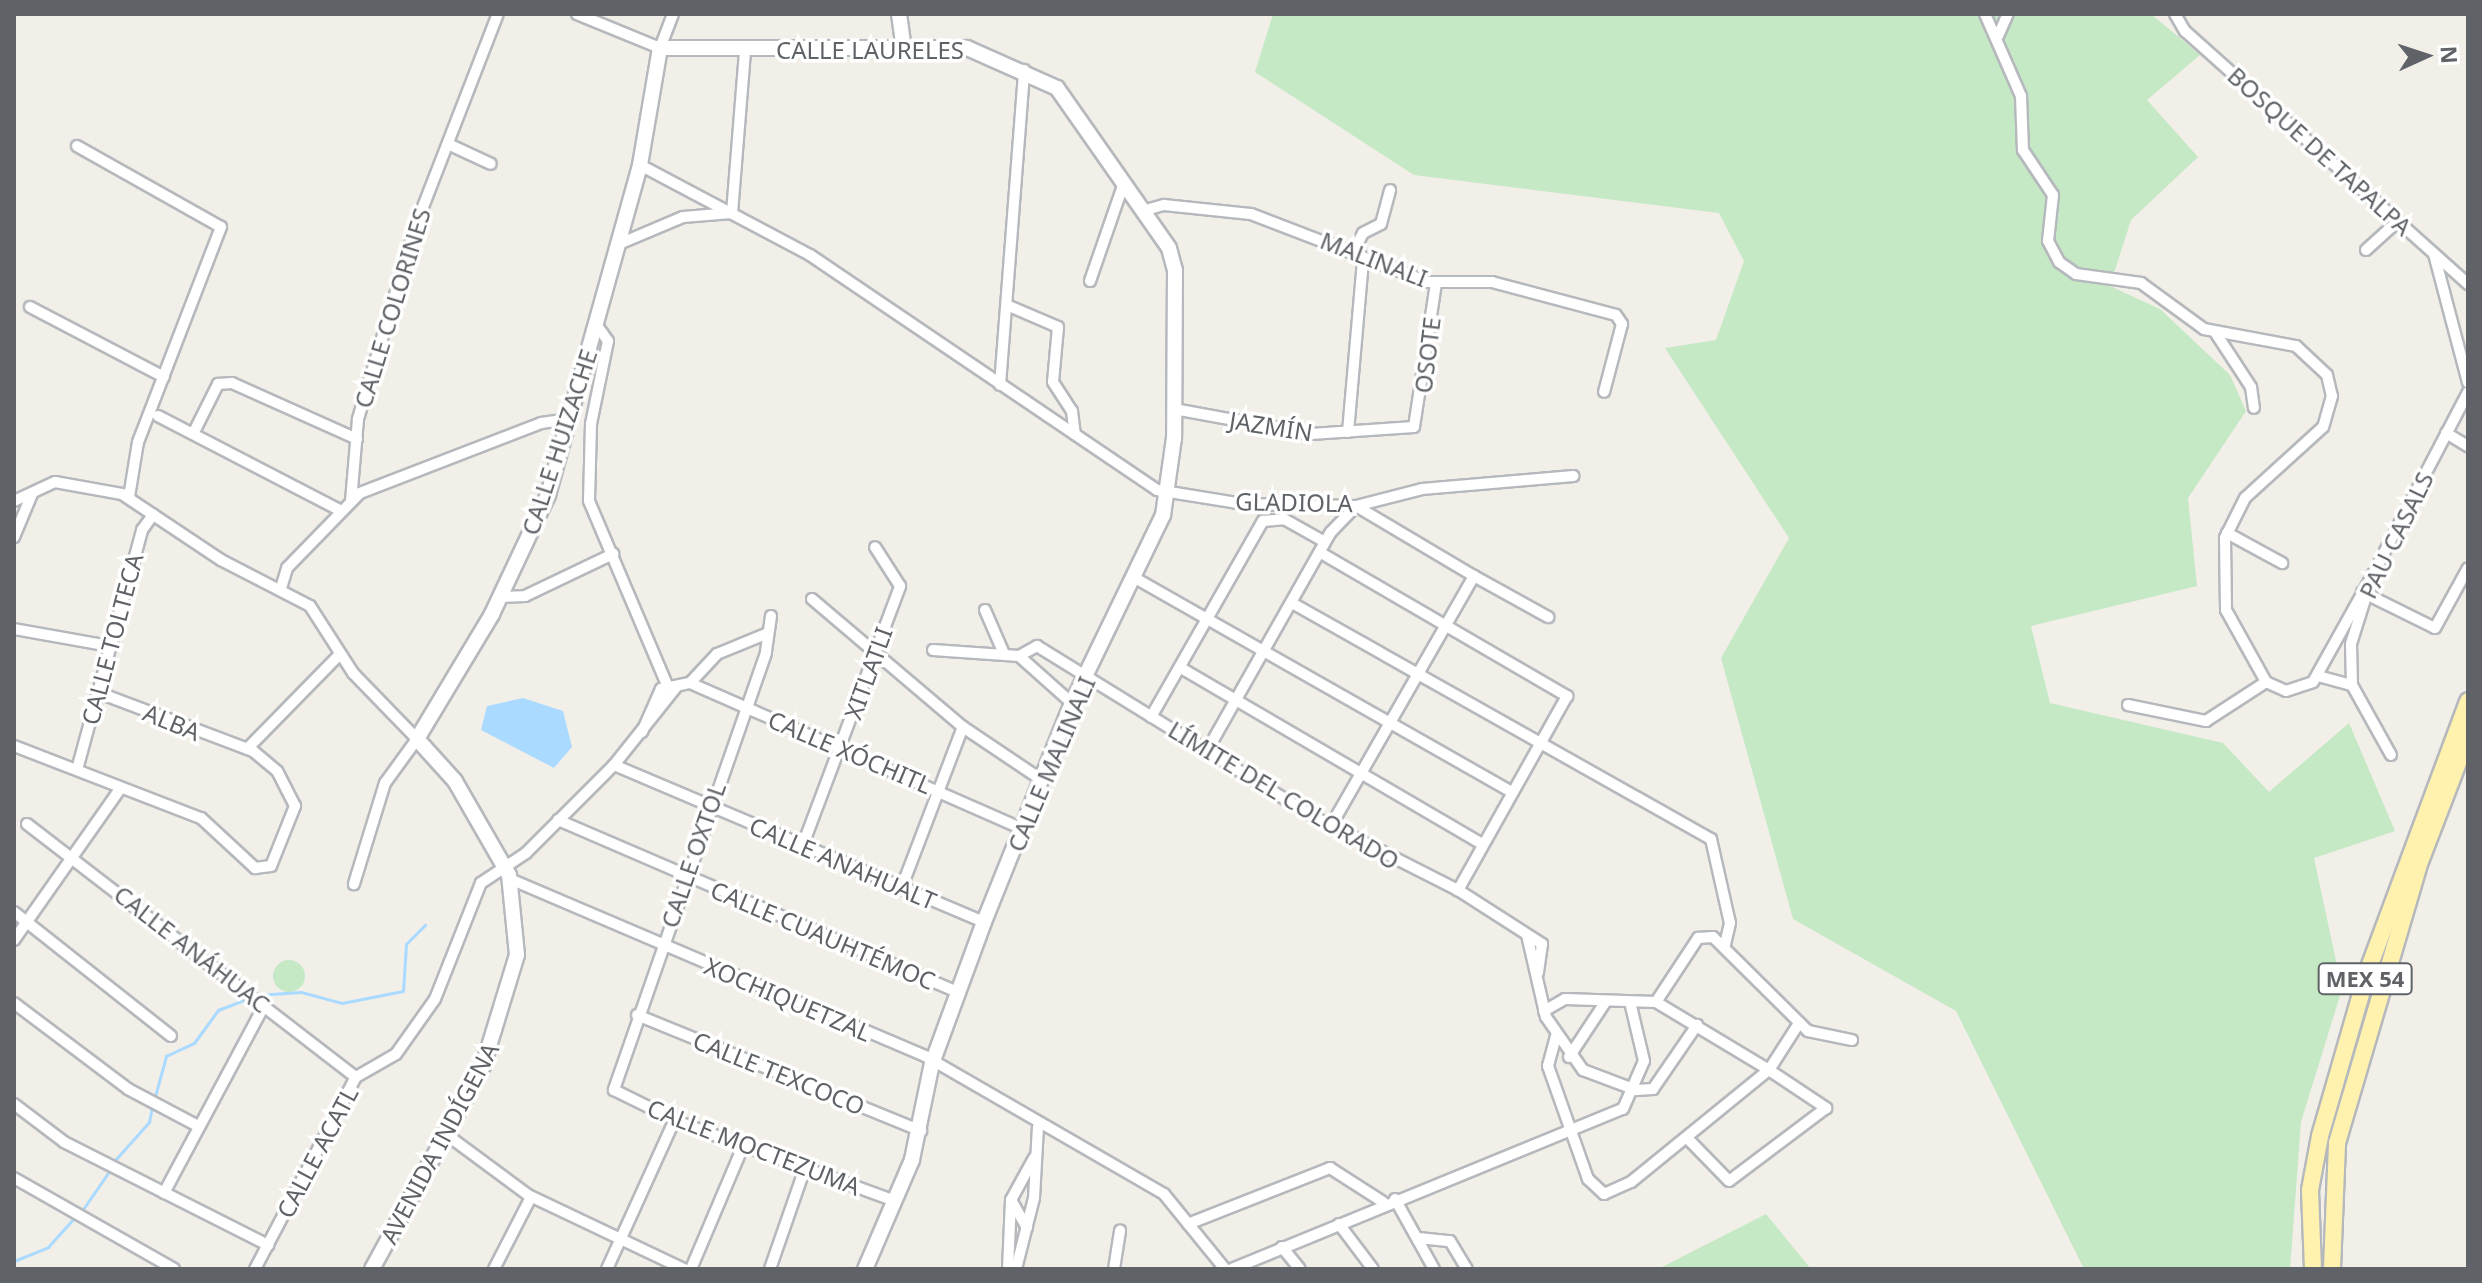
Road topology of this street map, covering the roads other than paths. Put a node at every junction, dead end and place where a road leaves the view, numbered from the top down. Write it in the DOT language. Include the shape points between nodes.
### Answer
graph roads {
  1 [pos="498,14"];
  2 [pos="577,14"];
  3 [pos="673,14"];
  4 [pos="899,14"];
  5 [pos="1985,14"];
  6 [pos="2008,14"];
  7 [pos="2175,14"];
  8 [pos="1998,36"];
  9 [pos="660,48"];
  10 [pos="904,49"];
  11 [pos="745,50"];
  12 [pos="1025,68"];
  13 [pos="448,144"];
  14 [pos="77,146"];
  15 [pos="491,164"];
  16 [pos="640,165"];
  17 [pos="1124,183"];
  18 [pos="1390,190"];
  19 [pos="1146,210"];
  20 [pos="732,213"];
  21 [pos="2398,221"];
  22 [pos="619,244"];
  23 [pos="2366,250"];
  24 [pos="1353,252"];
  25 [pos="2434,252"];
  26 [pos="1363,260"];
  27 [pos="1090,281"];
  28 [pos="1436,284"];
  29 [pos="2468,284"];
  30 [pos="1009,306"];
  31 [pos="30,307"];
  32 [pos="596,324"];
  33 [pos="2215,332"];
  34 [pos="164,377"];
  35 [pos="2468,383"];
  36 [pos="1000,385"];
  37 [pos="1604,392"];
  38 [pos="2468,392"];
  39 [pos="2254,408"];
  40 [pos="1174,409"];
  41 [pos="158,416"];
  42 [pos="570,419"];
  43 [pos="1416,426"];
  44 [pos="194,432"];
  45 [pos="1348,432"];
  46 [pos="2446,433"];
  47 [pos="1075,434"];
  48 [pos="357,439"];
  49 [pos="2468,446"];
  50 [pos="1573,476"];
  51 [pos="1166,492"];
  52 [pos="32,494"];
  53 [pos="129,497"];
  54 [pos="14,501"];
  55 [pos="351,501"];
  56 [pos="1264,503"];
  57 [pos="1356,506"];
  58 [pos="341,511"];
  59 [pos="153,515"];
  60 [pos="1267,518"];
  61 [pos="2227,533"];
  62 [pos="14,537"];
  63 [pos="1325,542"];
  64 [pos="875,547"];
  65 [pos="1321,553"];
  66 [pos="613,554"];
  67 [pos="2282,563"];
  68 [pos="2468,568"];
  69 [pos="1474,576"];
  70 [pos="1135,578"];
  71 [pos="281,588"];
  72 [pos="2362,592"];
  73 [pos="500,597"];
  74 [pos="812,599"];
  75 [pos="1292,603"];
  76 [pos="985,610"];
  77 [pos="771,616"];
  78 [pos="1548,617"];
  79 [pos="1207,619"];
  80 [pos="1447,624"];
  81 [pos="14,629"];
  82 [pos="768,633"];
  83 [pos="2338,634"];
  84 [pos="109,646"];
  85 [pos="933,650"];
  86 [pos="1265,650"];
  87 [pos="340,654"];
  88 [pos="874,654"];
  89 [pos="1004,654"];
  90 [pos="1019,656"];
  91 [pos="2350,658"];
  92 [pos="1181,668"];
  93 [pos="1418,674"];
  94 [pos="2318,676"];
  95 [pos="1086,677"];
  96 [pos="2266,682"];
  97 [pos="690,683"];
  98 [pos="2352,685"];
  99 [pos="672,686"];
  100 [pos="97,692"];
  101 [pos="1237,701"];
  102 [pos="2468,701"];
  103 [pos="1072,703"];
  104 [pos="2128,705"];
  105 [pos="745,708"];
  106 [pos="1151,717"];
  107 [pos="1388,725"];
  108 [pos="963,727"];
  109 [pos="2468,737"];
  110 [pos="417,739"];
  111 [pos="14,746"];
  112 [pos="841,746"];
  113 [pos="1538,746"];
  114 [pos="247,749"];
  115 [pos="1208,749"];
  116 [pos="2391,755"];
  117 [pos="614,765"];
  118 [pos="78,766"];
  119 [pos="1360,773"];
  120 [pos="1042,780"];
  121 [pos="120,789"];
  122 [pos="937,789"];
  123 [pos="1512,792"];
  124 [pos="707,808"];
  125 [pos="558,820"];
  126 [pos="27,824"];
  127 [pos="1332,824"];
  128 [pos="1022,829"];
  129 [pos="1482,844"];
  130 [pos="801,850"];
  131 [pos="75,858"];
  132 [pos="507,873"];
  133 [pos="683,875"];
  134 [pos="354,884"];
  135 [pos="901,889"];
  136 [pos="1458,890"];
  137 [pos="14,912"];
  138 [pos="27,922"];
  139 [pos="984,922"];
  140 [pos="14,940"];
  141 [pos="1725,945"];
  142 [pos="663,946"];
  143 [pos="957,992"];
  144 [pos="1606,1001"];
  145 [pos="1630,1002"];
  146 [pos="1656,1002"];
  147 [pos="14,1003"];
  148 [pos="264,1006"];
  149 [pos="1544,1011"];
  150 [pos="637,1015"];
  151 [pos="1799,1023"];
  152 [pos="1697,1025"];
  153 [pos="171,1036"];
  154 [pos="1556,1036"];
  155 [pos="1852,1040"];
  156 [pos="1569,1057"];
  157 [pos="932,1063"];
  158 [pos="1769,1070"];
  159 [pos="356,1077"];
  160 [pos="1636,1090"];
  161 [pos="615,1093"];
  162 [pos="14,1104"];
  163 [pos="675,1119"];
  164 [pos="196,1125"];
  165 [pos="1038,1127"];
  166 [pos="1568,1128"];
  167 [pos="921,1131"];
  168 [pos="447,1135"];
  169 [pos="1687,1138"];
  170 [pos="744,1144"];
  171 [pos="1034,1158"];
  172 [pos="806,1165"];
  173 [pos="14,1178"];
  174 [pos="164,1193"];
  175 [pos="531,1197"];
  176 [pos="1395,1199"];
  177 [pos="1011,1200"];
  178 [pos="895,1201"];
  179 [pos="1383,1202"];
  180 [pos="1188,1224"];
  181 [pos="1339,1224"];
  182 [pos="1027,1228"];
  183 [pos="1120,1230"];
  184 [pos="621,1237"];
  185 [pos="1419,1238"];
  186 [pos="268,1245"];
  187 [pos="1282,1247"];
  188 [pos="174,1269"];
  189 [pos="255,1269"];
  190 [pos="372,1269"];
  191 [pos="494,1269"];
  192 [pos="607,1269"];
  193 [pos="684,1269"];
  194 [pos="691,1269"];
  195 [pos="770,1269"];
  196 [pos="865,1269"];
  197 [pos="1008,1269"];
  198 [pos="1016,1269"];
  199 [pos="1114,1269"];
  200 [pos="1225,1269"];
  201 [pos="1232,1269"];
  202 [pos="1300,1269"];
  203 [pos="1373,1269"];
  204 [pos="1434,1269"];
  205 [pos="1467,1269"];
  206 [pos="2313,1269"];
  207 [pos="2332,1269"];
  1 -- 13 [label="street, CALLE COLORINES"];
  2 -- 9 [label="street, CALLE LAURELES"];
  3 -- 9 [label="street, CALLE HUIZACHE"];
  4 -- 10 [label="street"];
  5 -- 8 [label="street"];
  6 -- 8 [label="street"];
  7 -- 21 [label="street, BOSQUE DE TAPALPA" via="2185,31"];
  8 -- 33 [label="street" via="2021,96 2023,150 2053,195 2052,253 2076,274 2141,283"];
  9 -- 11 [label="street, CALLE LAURELES"];
  9 -- 16 [label="street, CALLE HUIZACHE"];
  10 -- 11 [label="street, CALLE LAURELES"];
  10 -- 12 [label="street, CALLE LAURELES" via="978,50"];
  11 -- 20 [label="street"];
  12 -- 17 [label="street, CALLE LAURELES" via="1064,95"];
  12 -- 30 [label="street"];
  13 -- 15 [label="street"];
  13 -- 48 [label="street, CALLE COLORINES" via="416,225"];
  14 -- 34 [label="street" via="221,227"];
  16 -- 20 [label="street"];
  16 -- 22 [label="street, CALLE HUIZACHE"];
  17 -- 19 [label="street, CALLE LAURELES"];
  17 -- 27 [label="street"];
  18 -- 24 [label="street" via="1381,224 1364,231"];
  19 -- 24 [label="street, MALINALI" via="1159,205 1251,214"];
  19 -- 40 [label="street, CALLE MALINALI" via="1175,264"];
  20 -- 22 [label="street" via="683,217"];
  20 -- 36 [label="street" via="810,255"];
  21 -- 23 [label="street"];
  21 -- 25 [label="street, BOSQUE DE TAPALPA"];
  22 -- 32 [label="street, CALLE HUIZACHE"];
  24 -- 26 [label="street, MALINALI"];
  25 -- 29 [label="street, BOSQUE DE TAPALPA"];
  25 -- 35 [label="street"];
  26 -- 28 [label="street, MALINALI"];
  26 -- 45 [label="street"];
  28 -- 37 [label="street, MALINALI" via="1492,282 1619,317"];
  28 -- 43 [label="street, OSOTE"];
  30 -- 36 [label="street"];
  30 -- 47 [label="street" via="1058,327 1053,382 1072,411"];
  31 -- 34 [label="street"];
  32 -- 42 [label="street, CALLE HUIZACHE"];
  32 -- 66 [label="street" via="608,341 591,424 588,495"];
  33 -- 39 [label="street" via="2251,387"];
  33 -- 61 [label="street" via="2296,346 2321,367 2332,396 2317,436 2245,498"];
  34 -- 53 [label="street" via="138,442"];
  36 -- 47 [label="street"];
  38 -- 46 [label="street, PAU CASALS"];
  40 -- 45 [label="street, JAZMÍN" via="1311,434"];
  40 -- 51 [label="street, CALLE MALINALI"];
  41 -- 44 [label="street"];
  42 -- 55 [label="street" via="541,423"];
  42 -- 73 [label="street, CALLE HUIZACHE" via="540,517"];
  43 -- 45 [label="street, JAZMÍN"];
  44 -- 48 [label="street" via="218,384 232,383"];
  44 -- 58 [label="street"];
  46 -- 49 [label="street"];
  46 -- 72 [label="street, PAU CASALS"];
  47 -- 51 [label="street"];
  48 -- 55 [label="street, CALLE COLORINES"];
  50 -- 57 [label="street, GLADIOLA" via="1469,482"];
  51 -- 56 [label="street, GLADIOLA"];
  51 -- 70 [label="street, CALLE MALINALI"];
  52 -- 53 [label="street, AVENIDA INDÍGENA" via="55,482"];
  52 -- 54 [label="street, AVENIDA INDÍGENA"];
  52 -- 62 [label="street"];
  53 -- 59 [label="street, AVENIDA INDÍGENA"];
  55 -- 58 [label="street"];
  56 -- 57 [label="street, GLADIOLA"];
  56 -- 60 [label="street"];
  57 -- 63 [label="street"];
  57 -- 69 [label="street"];
  58 -- 71 [label="street" via="287,568"];
  59 -- 71 [label="street, AVENIDA INDÍGENA"];
  59 -- 84 [label="street, CALLE TOLTECA"];
  60 -- 63 [label="street" via="1288,520"];
  60 -- 79 [label="street"];
  61 -- 67 [label="street"];
  61 -- 96 [label="street" via="2226,610"];
  63 -- 65 [label="street"];
  64 -- 88 [label="street, XITLATLI" via="900,586"];
  65 -- 75 [label="street"];
  65 -- 80 [label="street"];
  66 -- 73 [label="street" via="525,596"];
  66 -- 99 [label="street"];
  68 -- 72 [label="street" via="2435,628"];
  69 -- 78 [label="street"];
  69 -- 80 [label="street"];
  70 -- 79 [label="street"];
  70 -- 95 [label="street, CALLE MALINALI"];
  71 -- 87 [label="street, AVENIDA INDÍGENA" via="305,601"];
  72 -- 83 [label="street"];
  72 -- 91 [label="street, PAU CASALS"];
  73 -- 110 [label="street, CALLE HUIZACHE"];
  74 -- 88 [label="street"];
  75 -- 86 [label="street"];
  75 -- 93 [label="street"];
  76 -- 89 [label="street"];
  77 -- 82 [label="street, CALLE OXTOL"];
  79 -- 86 [label="street"];
  79 -- 92 [label="street"];
  80 -- 93 [label="street"];
  80 -- 113 [label="street" via="1565,694"];
  81 -- 84 [label="street"];
  82 -- 97 [label="street" via="717,654"];
  82 -- 105 [label="street, CALLE OXTOL"];
  83 -- 91 [label="street"];
  83 -- 94 [label="street"];
  84 -- 100 [label="street, CALLE TOLTECA"];
  85 -- 89 [label="street"];
  86 -- 101 [label="street"];
  86 -- 107 [label="street"];
  87 -- 110 [label="street, AVENIDA INDÍGENA"];
  87 -- 114 [label="street"];
  88 -- 108 [label="street"];
  88 -- 112 [label="street, XITLATLI"];
  89 -- 90 [label="street"];
  90 -- 95 [label="street, LÍMITE DEL COLORADO" via="1036,646"];
  90 -- 103 [label="street"];
  91 -- 98 [label="street, PAU CASALS"];
  92 -- 101 [label="street"];
  92 -- 106 [label="street"];
  93 -- 107 [label="street"];
  93 -- 113 [label="street"];
  94 -- 96 [label="street" via="2300,690"];
  94 -- 98 [label="street"];
  95 -- 103 [label="street, CALLE MALINALI"];
  95 -- 106 [label="street, LÍMITE DEL COLORADO"];
  96 -- 104 [label="street" via="2206,721"];
  97 -- 99 [label="street"];
  97 -- 105 [label="street, CALLE XÓCHITL"];
  98 -- 116 [label="street"];
  99 -- 117 [label="street"];
  100 -- 114 [label="street, ALBA"];
  100 -- 118 [label="street, CALLE TOLTECA"];
  101 -- 115 [label="street"];
  101 -- 119 [label="street"];
  102 -- 206 [label="main road, MEX 54" via="2417,825 2323,1123 2310,1190"];
  103 -- 120 [label="street, CALLE MALINALI"];
  105 -- 112 [label="street, CALLE XÓCHITL"];
  105 -- 124 [label="street, CALLE OXTOL"];
  106 -- 115 [label="street, LÍMITE DEL COLORADO"];
  107 -- 119 [label="street"];
  107 -- 123 [label="street"];
  108 -- 120 [label="street"];
  108 -- 122 [label="street"];
  109 -- 207 [label="main road, MEX 54" via="2418,867 2337,1143"];
  110 -- 132 [label="street, AVENIDA INDÍGENA" via="455,781"];
  110 -- 134 [label="street, CALLE HUIZACHE" via="385,783"];
  111 -- 118 [label="street"];
  112 -- 122 [label="street, CALLE XÓCHITL"];
  112 -- 130 [label="street, XITLATLI"];
  113 -- 123 [label="street"];
  113 -- 141 [label="street" via="1711,839 1730,923"];
  114 -- 121 [label="street, ALBA" via="293,795 287,837 271,866 255,868 201,818"];
  115 -- 127 [label="street, LÍMITE DEL COLORADO"];
  117 -- 124 [label="street, CALLE ANAHUALT"];
  117 -- 125 [label="street"];
  118 -- 121 [label="street"];
  119 -- 127 [label="street"];
  119 -- 129 [label="street"];
  120 -- 128 [label="street, CALLE MALINALI"];
  121 -- 131 [label="street"];
  122 -- 128 [label="street, CALLE XÓCHITL"];
  122 -- 135 [label="street"];
  123 -- 129 [label="street"];
  124 -- 130 [label="street, CALLE ANAHUALT"];
  124 -- 133 [label="street, CALLE OXTOL"];
  125 -- 132 [label="street"];
  125 -- 133 [label="street, CALLE CUAUHTÉMOC"];
  126 -- 131 [label="street, CALLE ANÁHUAC"];
  127 -- 136 [label="street, LÍMITE DEL COLORADO"];
  128 -- 139 [label="street, CALLE MALINALI"];
  129 -- 136 [label="street"];
  130 -- 135 [label="street, CALLE ANAHUALT"];
  131 -- 138 [label="street"];
  131 -- 148 [label="street, CALLE ANÁHUAC"];
  132 -- 142 [label="street, XOCHIQUETZAL"];
  132 -- 159 [label="street, CALLE ACATL" via="481,883 435,999 396,1054"];
  132 -- 168 [label="street, AVENIDA INDÍGENA" via="518,937 511,992"];
  133 -- 142 [label="street, CALLE OXTOL"];
  133 -- 143 [label="street, CALLE CUAUHTÉMOC"];
  135 -- 139 [label="street, CALLE ANAHUALT"];
  136 -- 149 [label="street, LÍMITE DEL COLORADO" via="1544,949 1538,973"];
  137 -- 138 [label="street"];
  138 -- 140 [label="street"];
  138 -- 153 [label="street"];
  139 -- 143 [label="street, CALLE MALINALI"];
  141 -- 146 [label="street" via="1698,938"];
  141 -- 151 [label="street" via="1741,970"];
  142 -- 150 [label="street, CALLE OXTOL"];
  142 -- 157 [label="street, XOCHIQUETZAL"];
  143 -- 157 [label="street, CALLE MALINALI"];
  144 -- 145 [label="street"];
  144 -- 149 [label="street" via="1565,999"];
  144 -- 156 [label="street"];
  145 -- 146 [label="street"];
  145 -- 160 [label="street" via="1644,1058"];
  146 -- 152 [label="street"];
  147 -- 164 [label="street" via="148,1099"];
  148 -- 159 [label="street, CALLE ANÁHUAC"];
  148 -- 164 [label="street"];
  149 -- 154 [label="street"];
  150 -- 161 [label="street, CALLE OXTOL"];
  150 -- 167 [label="street, CALLE TEXCOCO"];
  151 -- 155 [label="street" via="1815,1034"];
  151 -- 158 [label="street"];
  152 -- 158 [label="street"];
  152 -- 160 [label="street" via="1653,1089"];
  154 -- 156 [label="street"];
  154 -- 166 [label="street" via="1547,1062"];
  156 -- 160 [label="street"];
  157 -- 165 [label="street, XOCHIQUETZAL"];
  157 -- 167 [label="street, CALLE MALINALI"];
  158 -- 169 [label="street"];
  158 -- 169 [label="street" via="1819,1099 1825,1114 1729,1181"];
  159 -- 186 [label="street, CALLE ACATL"];
  160 -- 166 [label="street" via="1620,1111"];
  161 -- 163 [label="street, CALLE MOCTEZUMA"];
  162 -- 174 [label="street" via="64,1142"];
  163 -- 170 [label="street, CALLE MOCTEZUMA"];
  163 -- 184 [label="street"];
  164 -- 174 [label="street"];
  165 -- 171 [label="street"];
  165 -- 180 [label="street, XOCHIQUETZAL" via="1156,1189"];
  166 -- 169 [label="street" via="1590,1183 1604,1194 1625,1187"];
  166 -- 176 [label="street"];
  167 -- 178 [label="street, CALLE MALINALI"];
  168 -- 175 [label="street"];
  168 -- 190 [label="street, AVENIDA INDÍGENA"];
  170 -- 172 [label="street, CALLE MOCTEZUMA"];
  170 -- 194 [label="street"];
  171 -- 177 [label="street"];
  171 -- 182 [label="street"];
  172 -- 178 [label="street, CALLE MOCTEZUMA"];
  172 -- 195 [label="street"];
  173 -- 188 [label="street"];
  174 -- 186 [label="street"];
  175 -- 184 [label="street"];
  175 -- 191 [label="street"];
  176 -- 179 [label="street"];
  176 -- 185 [label="street"];
  177 -- 182 [label="street"];
  177 -- 197 [label="street"];
  178 -- 196 [label="street, CALLE MALINALI"];
  179 -- 180 [label="street" via="1330,1168"];
  179 -- 181 [label="street"];
  180 -- 200 [label="street, XOCHIQUETZAL"];
  181 -- 187 [label="street"];
  181 -- 203 [label="street"];
  182 -- 198 [label="street"];
  183 -- 199 [label="street"];
  184 -- 192 [label="street"];
  184 -- 193 [label="street"];
  185 -- 204 [label="street"];
  185 -- 205 [label="street" via="1450,1241"];
  186 -- 189 [label="street, CALLE ACATL"];
  187 -- 201 [label="street"];
  187 -- 202 [label="street"];
}
